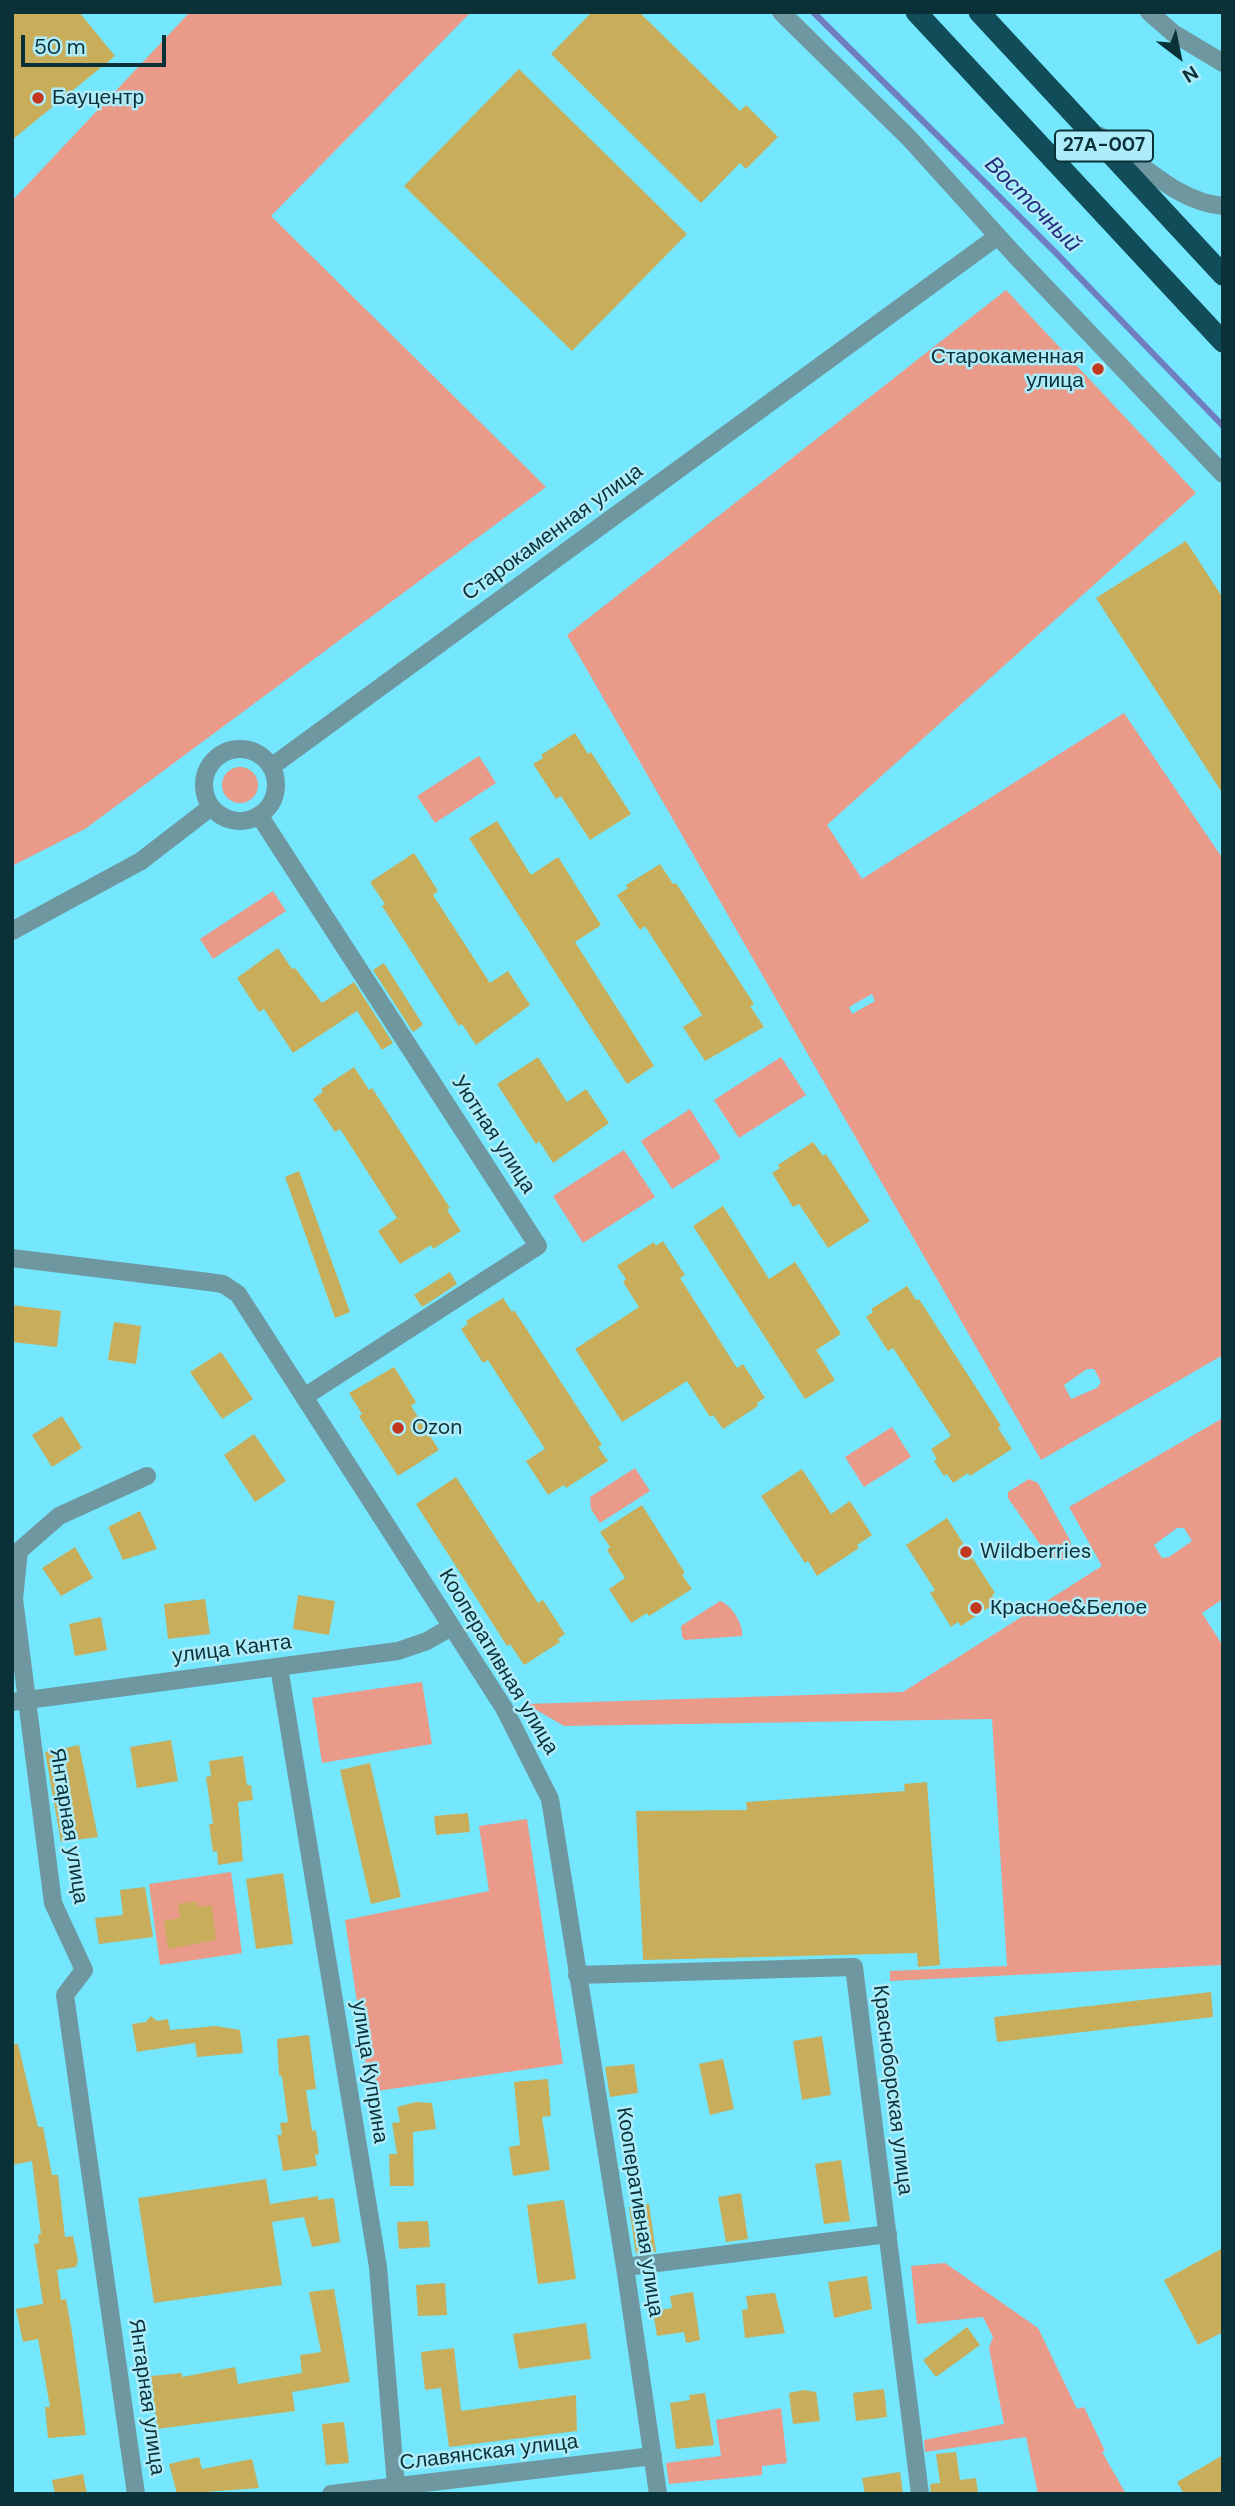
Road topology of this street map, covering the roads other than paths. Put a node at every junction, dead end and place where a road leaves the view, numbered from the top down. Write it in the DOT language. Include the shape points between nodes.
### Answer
graph roads {
  1 [pos="781,12"];
  2 [pos="916,12"];
  3 [pos="1149,12"];
  4 [pos="985,17"];
  5 [pos="1223,63"];
  6 [pos="1090,130"];
  7 [pos="1223,206"];
  8 [pos="998,236"];
  9 [pos="1223,275"];
  10 [pos="1223,342"];
  11 [pos="1223,474"];
  12 [pos="271,768"];
  13 [pos="211,807"];
  14 [pos="259,815"];
  15 [pos="12,931"];
  16 [pos="12,1258"];
  17 [pos="304,1397"];
  18 [pos="147,1476"];
  19 [pos="452,1627"];
  20 [pos="279,1667"];
  21 [pos="19,1701"];
  22 [pos="577,1975"];
  23 [pos="888,2234"];
  24 [pos="625,2267"];
  25 [pos="653,2456"];
  26 [pos="396,2486"];
  27 [pos="136,2494"];
  28 [pos="331,2494"];
  29 [pos="657,2494"];
  30 [pos="919,2494"];
  1 -- 8 [label="street" via="909,138"];
  2 -- 10 [label="highway, 27А-007"];
  3 -- 5 [label="street" via="1173,33"];
  4 -- 6 [label="highway, 27А-007"];
  6 -- 7 [label="street" via="1183,195"];
  6 -- 9 [label="highway, 27А-007"];
  8 -- 11 [label="street"];
  8 -- 12 [label="street, Старокаменная улица"];
  12 -- 13 [label="street" via="258,754 244,749 218,756 204,780"];
  12 -- 14 [label="street" via="274,796"];
  13 -- 14 [label="street" via="235,820"];
  13 -- 15 [label="street" via="141,860"];
  14 -- 17 [label="street, Уютная улица" via="538,1247"];
  16 -- 17 [label="street, Кооперативная улица" via="223,1284 238,1294"];
  17 -- 19 [label="street, Кооперативная улица"];
  18 -- 21 [label="street, Янтарная улица" via="59,1516 19,1551 13,1599"];
  19 -- 20 [label="street, улица Канта" via="398,1651"];
  19 -- 22 [label="street, Кооперативная улица" via="504,1708 550,1799"];
  20 -- 21 [label="street, улица Канта"];
  20 -- 26 [label="street, улица Куприна" via="378,2267"];
  21 -- 27 [label="street, Янтарная улица" via="53,1903 84,1970 65,1995"];
  22 -- 23 [label="street, Красноборская улица" via="854,1967"];
  22 -- 24 [label="street, Кооперативная улица"];
  23 -- 24 [label="street"];
  23 -- 30 [label="street, Красноборская улица"];
  24 -- 25 [label="street, Кооперативная улица"];
  25 -- 26 [label="street, Славянская улица"];
  25 -- 29 [label="street, Кооперативная улица"];
  26 -- 28 [label="street, Славянская улица"];
}
